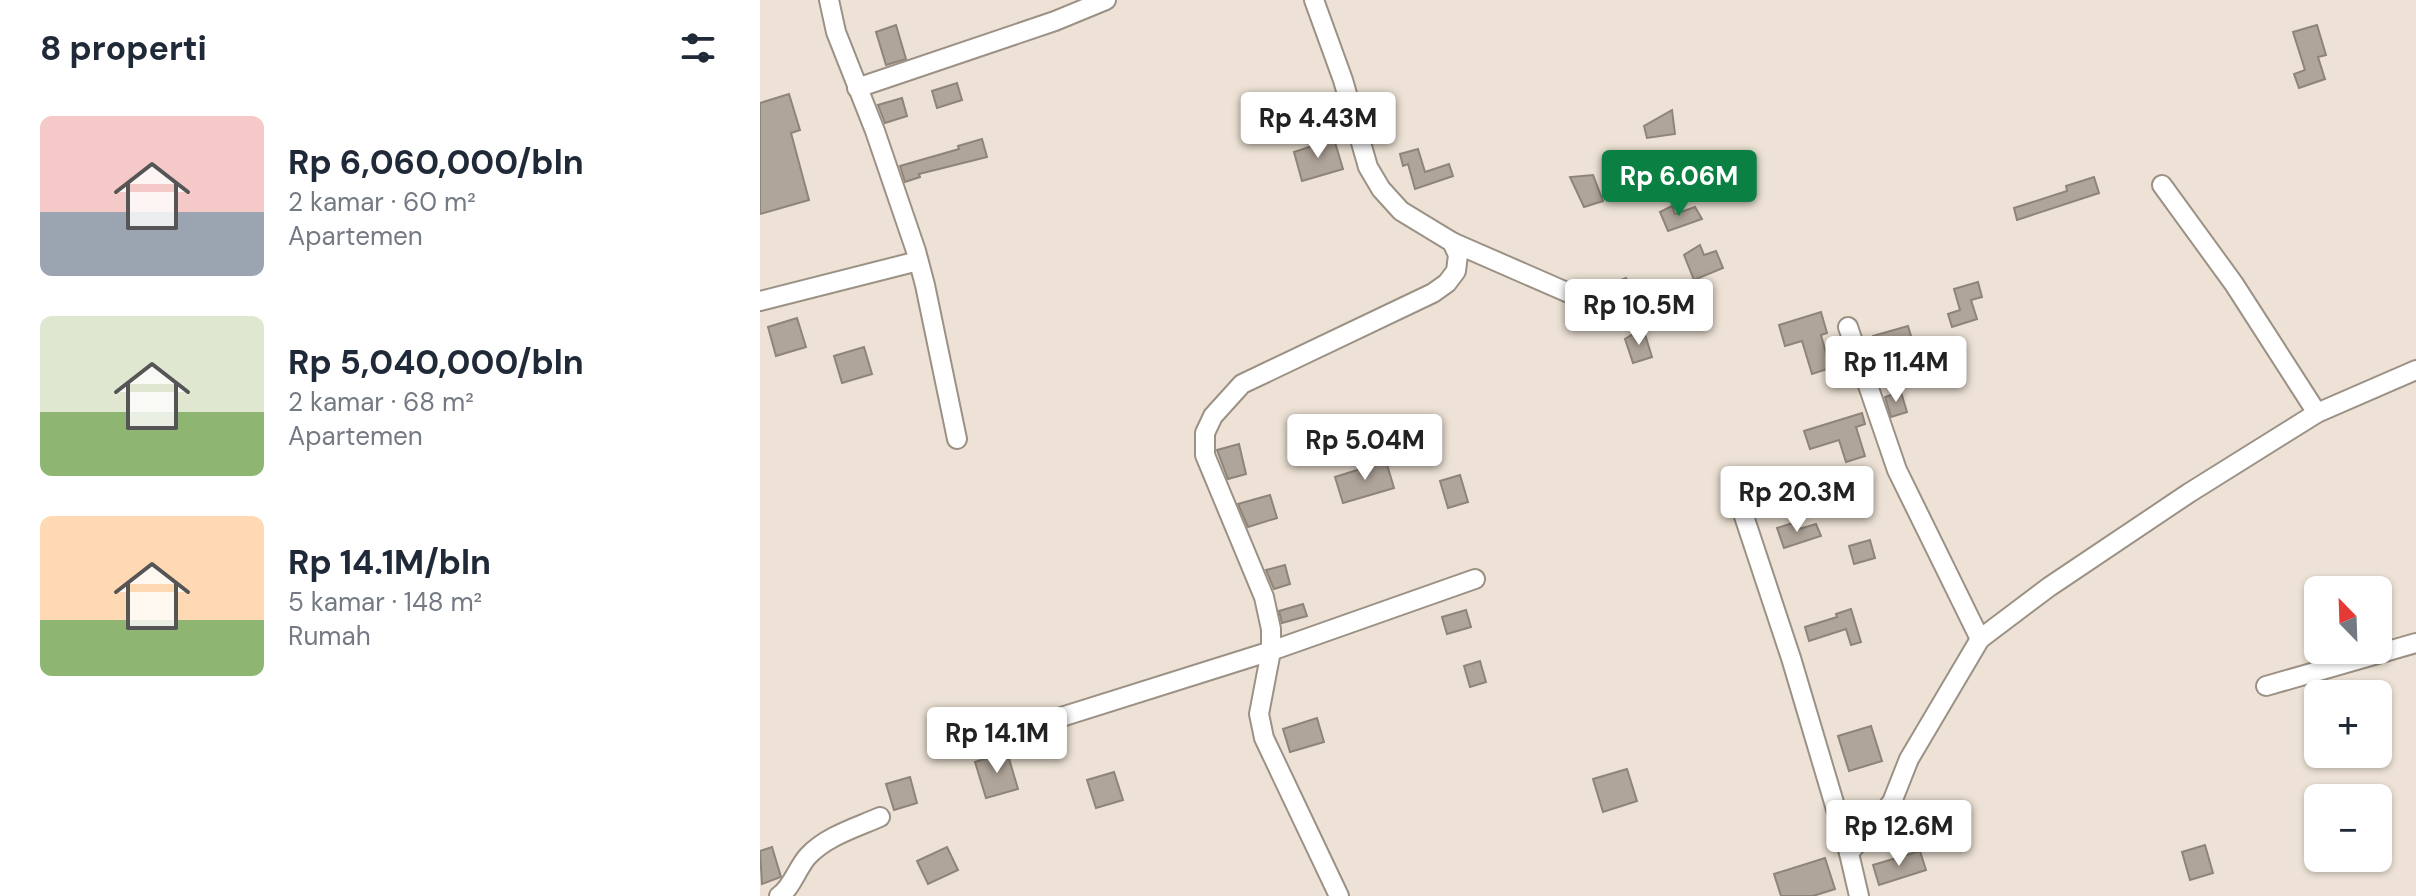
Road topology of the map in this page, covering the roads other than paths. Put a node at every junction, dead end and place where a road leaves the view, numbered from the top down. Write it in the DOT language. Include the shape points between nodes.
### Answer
graph roads {
  1 [pos="829,0"];
  2 [pos="1106,0"];
  3 [pos="1314,0"];
  4 [pos="857,88"];
  5 [pos="2162,185"];
  6 [pos="1452,242"];
  7 [pos="918,261"];
  8 [pos="760,301"];
  9 [pos="1594,304"];
  10 [pos="1848,327"];
  11 [pos="2416,370"];
  12 [pos="2317,413"];
  13 [pos="957,439"];
  14 [pos="1732,480"];
  15 [pos="1475,579"];
  16 [pos="1980,639"];
  17 [pos="2416,643"];
  18 [pos="1271,651"];
  19 [pos="2266,686"];
  20 [pos="966,747"];
  21 [pos="880,817"];
  22 [pos="1849,853"];
  23 [pos="779,896"];
  24 [pos="1339,896"];
  25 [pos="1859,896"];
  1 -- 4 [label="street"];
  2 -- 4 [label="street"];
  3 -- 6 [label="street" via="1368,167 1401,211"];
  4 -- 7 [label="street"];
  5 -- 12 [label="street"];
  6 -- 9 [label="street"];
  6 -- 18 [label="street" via="1458,255 1447,283 1242,384 1205,433 1205,455 1264,597"];
  7 -- 8 [label="street"];
  7 -- 13 [label="street"];
  10 -- 16 [label="street" via="1897,470"];
  11 -- 12 [label="street"];
  12 -- 16 [label="street" via="2062,578"];
  14 -- 22 [label="street"];
  15 -- 18 [label="street"];
  16 -- 22 [label="street" via="1909,759 1892,802"];
  17 -- 19 [label="street"];
  18 -- 20 [label="street"];
  18 -- 24 [label="street" via="1259,714 1264,738"];
  21 -- 23 [label="street" via="816,849"];
  22 -- 25 [label="street"];
}
